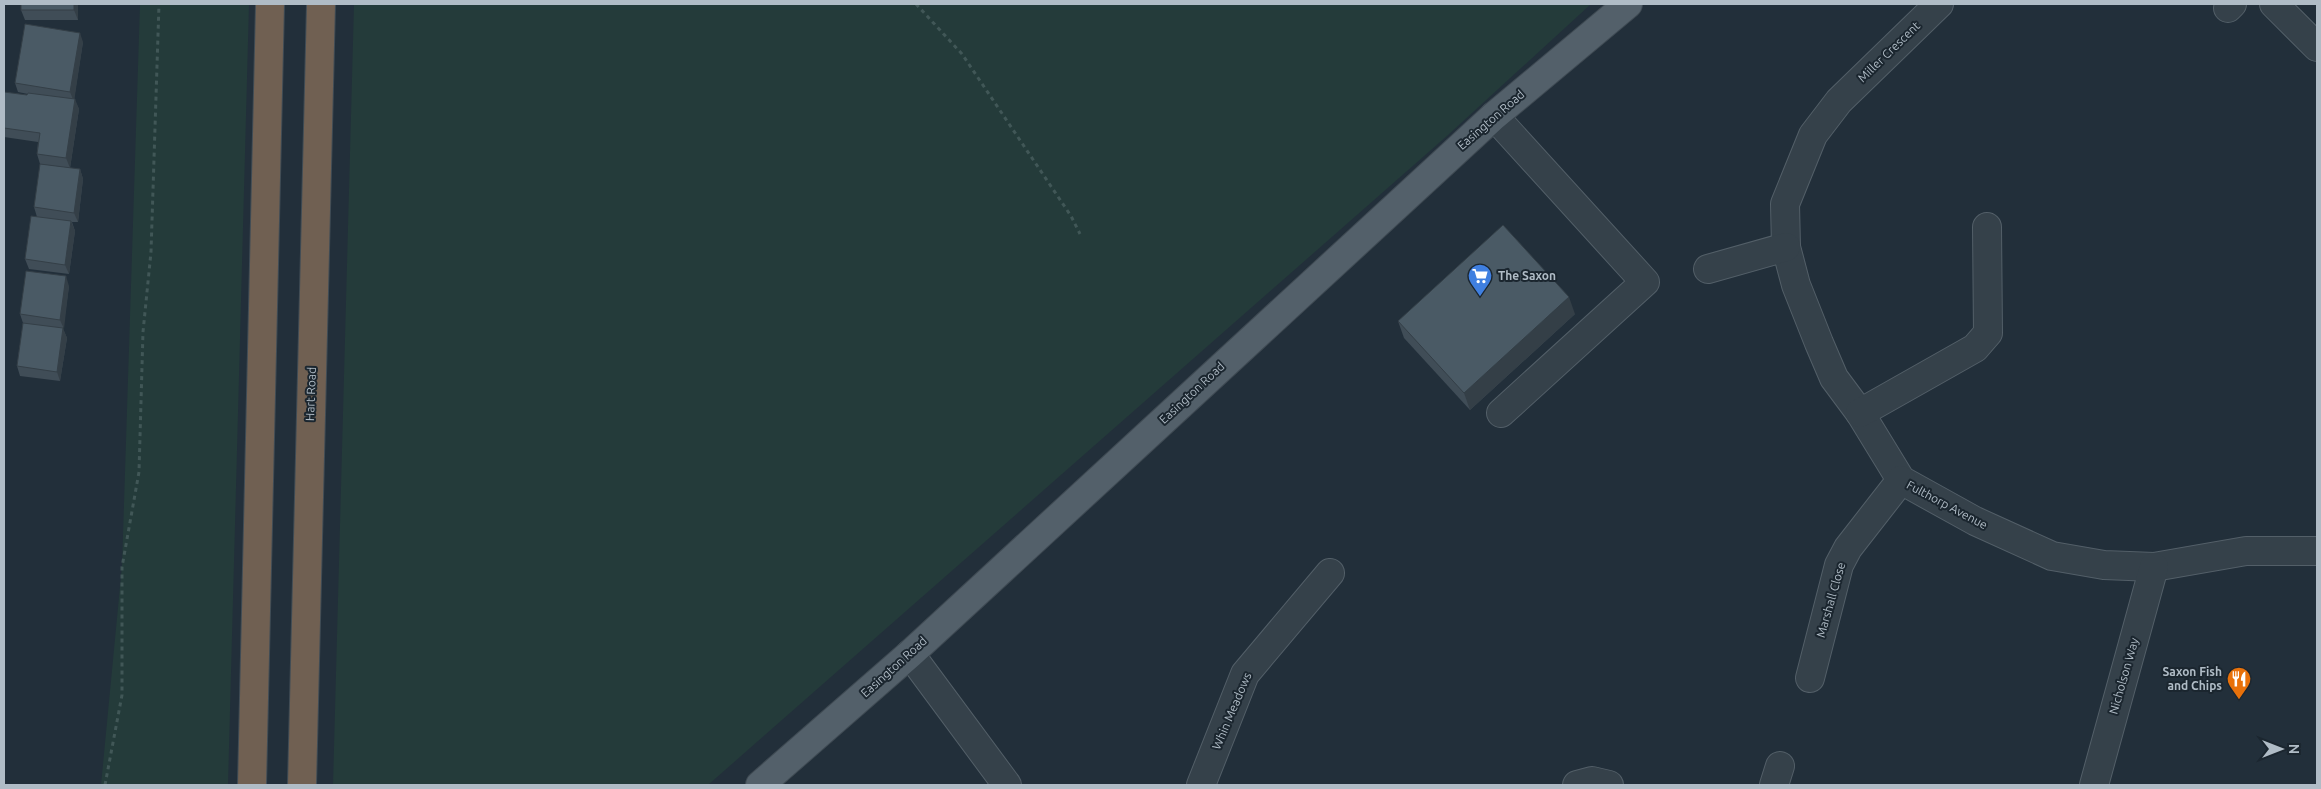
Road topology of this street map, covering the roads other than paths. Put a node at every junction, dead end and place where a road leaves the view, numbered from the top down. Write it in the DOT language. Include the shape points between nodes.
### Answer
graph roads {
  1 [pos="270,4"];
  2 [pos="322,4"];
  3 [pos="1628,4"];
  4 [pos="1940,4"];
  5 [pos="2274,4"];
  6 [pos="2317,47"];
  7 [pos="1839,101"];
  8 [pos="1494,116"];
  9 [pos="1987,227"];
  10 [pos="1786,247"];
  11 [pos="1708,268"];
  12 [pos="1501,413"];
  13 [pos="1860,413"];
  14 [pos="1901,480"];
  15 [pos="2317,551"];
  16 [pos="2154,567"];
  17 [pos="1330,573"];
  18 [pos="910,654"];
  19 [pos="1810,678"];
  20 [pos="252,785"];
  21 [pos="302,785"];
  22 [pos="760,785"];
  23 [pos="1007,785"];
  24 [pos="1201,785"];
  25 [pos="1577,785"];
  26 [pos="1608,785"];
  27 [pos="2094,785"];
  1 -- 20 [label="highway"];
  2 -- 21 [label="highway, Hart Road"];
  3 -- 8 [label="main road, Easington Road"];
  4 -- 7 [label="street, Miller Crescent"];
  5 -- 6 [label="street"];
  7 -- 10 [label="street, Fulthorp Avenue" via="1813,135 1785,204"];
  8 -- 12 [label="street" via="1645,282"];
  8 -- 18 [label="main road, Easington Road"];
  9 -- 13 [label="street" via="1988,333 1975,348"];
  10 -- 11 [label="street"];
  10 -- 13 [label="street, Fulthorp Avenue" via="1796,285 1834,378"];
  13 -- 14 [label="street, Fulthorp Avenue"];
  14 -- 16 [label="street, Fulthorp Avenue" via="1974,521 2052,556 2104,565"];
  14 -- 19 [label="street, Marshall Close" via="1848,548 1839,565"];
  15 -- 16 [label="street, Fulthorp Avenue" via="2246,551"];
  16 -- 27 [label="street, Nicholson Way"];
  17 -- 24 [label="street, Whin Meadows" via="1245,674"];
  18 -- 22 [label="main road, Easington Road"];
  18 -- 23 [label="street"];
  25 -- 26 [label="street" via="1592,781"];
}
